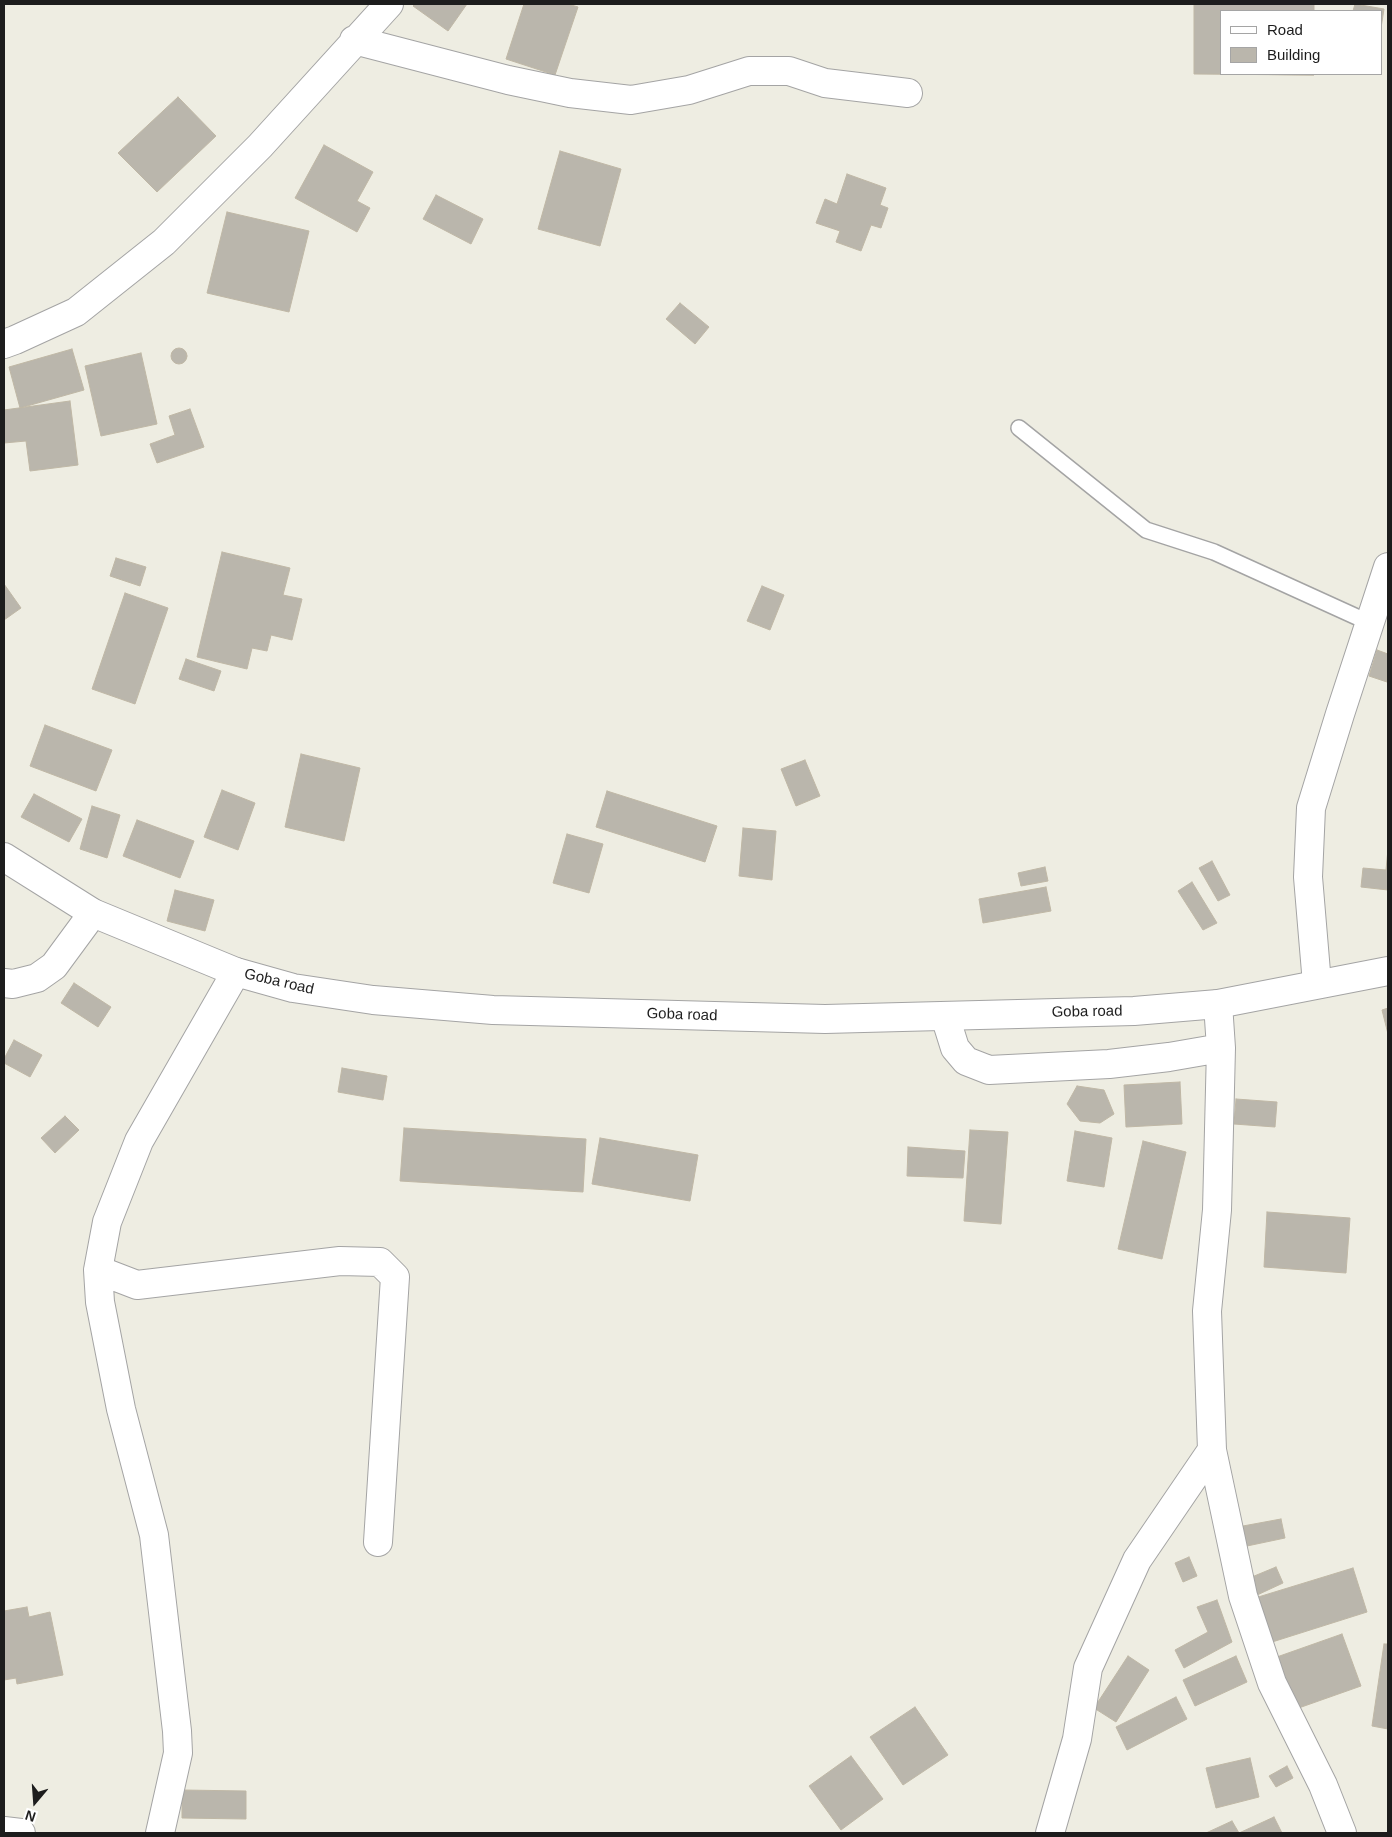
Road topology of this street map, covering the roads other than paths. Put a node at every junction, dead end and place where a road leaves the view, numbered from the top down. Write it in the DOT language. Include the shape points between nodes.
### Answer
graph roads {
  1 [pos="389,4"];
  2 [pos="354,40"];
  3 [pos="908,93"];
  4 [pos="4,344"];
  5 [pos="1018,428"];
  6 [pos="1388,567"];
  7 [pos="1370,622"];
  8 [pos="4,857"];
  9 [pos="93,913"];
  10 [pos="1388,970"];
  11 [pos="236,972"];
  12 [pos="4,983"];
  13 [pos="1317,984"];
  14 [pos="1218,1004"];
  15 [pos="944,1016"];
  16 [pos="1221,1048"];
  17 [pos="98,1270"];
  18 [pos="1212,1450"];
  19 [pos="378,1542"];
  20 [pos="4,1831"];
  21 [pos="21,1833"];
  22 [pos="160,1833"];
  23 [pos="1050,1833"];
  24 [pos="1342,1833"];
  1 -- 2 [label="street"];
  2 -- 3 [label="street" via="508,80 570,93 631,100 689,90 749,71 789,71 825,83"];
  2 -- 4 [label="street" via="260,146 164,242 76,312"];
  5 -- 7 [label="lane" via="1146,530 1214,552"];
  6 -- 7 [label="street"];
  7 -- 13 [label="street" via="1311,808 1308,877"];
  8 -- 9 [label="street, Goba road"];
  9 -- 11 [label="street, Goba road"];
  9 -- 12 [label="street" via="54,966 37,978"];
  10 -- 13 [label="street, Goba road"];
  11 -- 15 [label="street, Goba road" via="293,988 373,1000 493,1010 825,1019"];
  11 -- 17 [label="street" via="138,1141 107,1222"];
  13 -- 14 [label="street, Goba road"];
  14 -- 15 [label="street, Goba road" via="1134,1011"];
  14 -- 16 [label="street"];
  15 -- 16 [label="street" via="956,1048 966,1061 989,1070 1108,1064"];
  16 -- 18 [label="street" via="1217,1210 1207,1311"];
  17 -- 19 [label="street" via="137,1285 340,1261 380,1262 395,1277"];
  17 -- 22 [label="street" via="100,1302 121,1409 154,1534 177,1731 178,1754"];
  18 -- 23 [label="street" via="1137,1560 1088,1668 1077,1739"];
  18 -- 24 [label="street" via="1243,1596 1272,1683 1323,1785"];
  20 -- 21 [label="street"];
}
